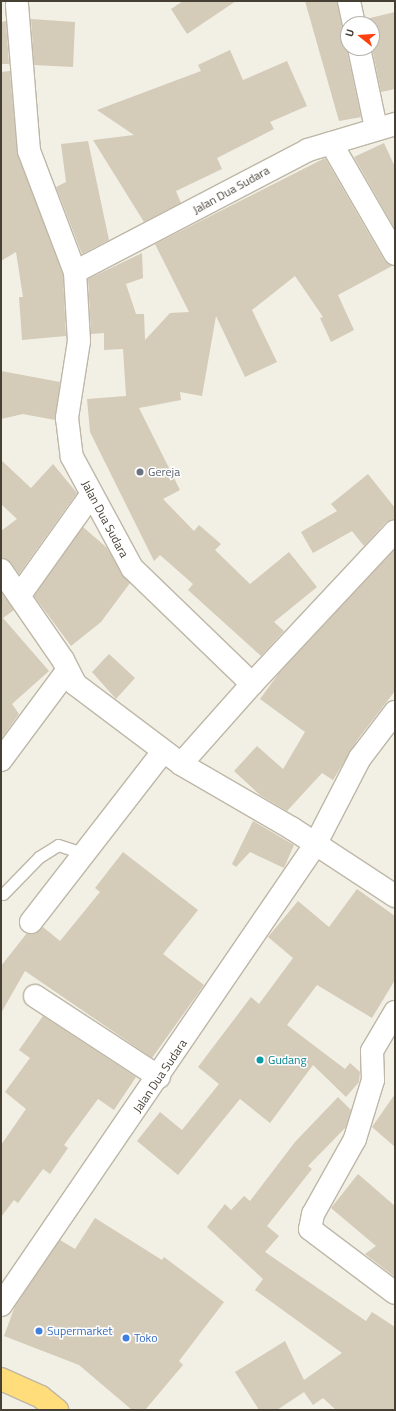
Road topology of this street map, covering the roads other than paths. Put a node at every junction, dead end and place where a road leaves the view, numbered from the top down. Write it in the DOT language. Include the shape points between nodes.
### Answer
graph roads {
  1 [pos="349,1"];
  2 [pos="17,5"];
  3 [pos="352,16"];
  4 [pos="362,56"];
  5 [pos="386,126"];
  6 [pos="331,143"];
  7 [pos="395,254"];
  8 [pos="74,272"];
  9 [pos="91,495"];
  10 [pos="395,531"];
  11 [pos="1,570"];
  12 [pos="19,596"];
  13 [pos="67,671"];
  14 [pos="252,684"];
  15 [pos="395,712"];
  16 [pos="163,752"];
  17 [pos="1,760"];
  18 [pos="181,764"];
  19 [pos="315,846"];
  20 [pos="82,853"];
  21 [pos="3,894"];
  22 [pos="395,896"];
  23 [pos="31,922"];
  24 [pos="35,996"];
  25 [pos="395,1012"];
  26 [pos="159,1077"];
  27 [pos="395,1293"];
  28 [pos="1,1305"];
  29 [pos="1,1379"];
  30 [pos="56,1410"];
  1 -- 3 [label="street"];
  2 -- 8 [label="street, Jalan Dua Sudara" via="29,151"];
  4 -- 5 [label="street"];
  5 -- 6 [label="street, Jalan Dua Sudara"];
  6 -- 7 [label="street"];
  6 -- 8 [label="street, Jalan Dua Sudara" via="259,174 152,234"];
  8 -- 9 [label="street, Jalan Dua Sudara" via="79,341 67,438"];
  9 -- 12 [label="street"];
  9 -- 14 [label="street, Jalan Dua Sudara" via="132,568"];
  10 -- 14 [label="street"];
  11 -- 12 [label="street"];
  12 -- 13 [label="street"];
  13 -- 16 [label="street" via="75,684"];
  13 -- 17 [label="street"];
  14 -- 18 [label="street"];
  15 -- 19 [label="street, Jalan Dua Sudara" via="360,758"];
  16 -- 18 [label="street"];
  16 -- 20 [label="street"];
  18 -- 19 [label="street"];
  19 -- 22 [label="street"];
  19 -- 26 [label="street, Jalan Dua Sudara"];
  20 -- 21 [label="lane" via="58,846 39,857"];
  20 -- 23 [label="street"];
  24 -- 26 [label="street"];
  25 -- 27 [label="street" via="372,1051 373,1080 354,1139 313,1214 310,1229"];
  26 -- 28 [label="street, Jalan Dua Sudara"];
  29 -- 30 [label="highway" via="41,1397"];
}
